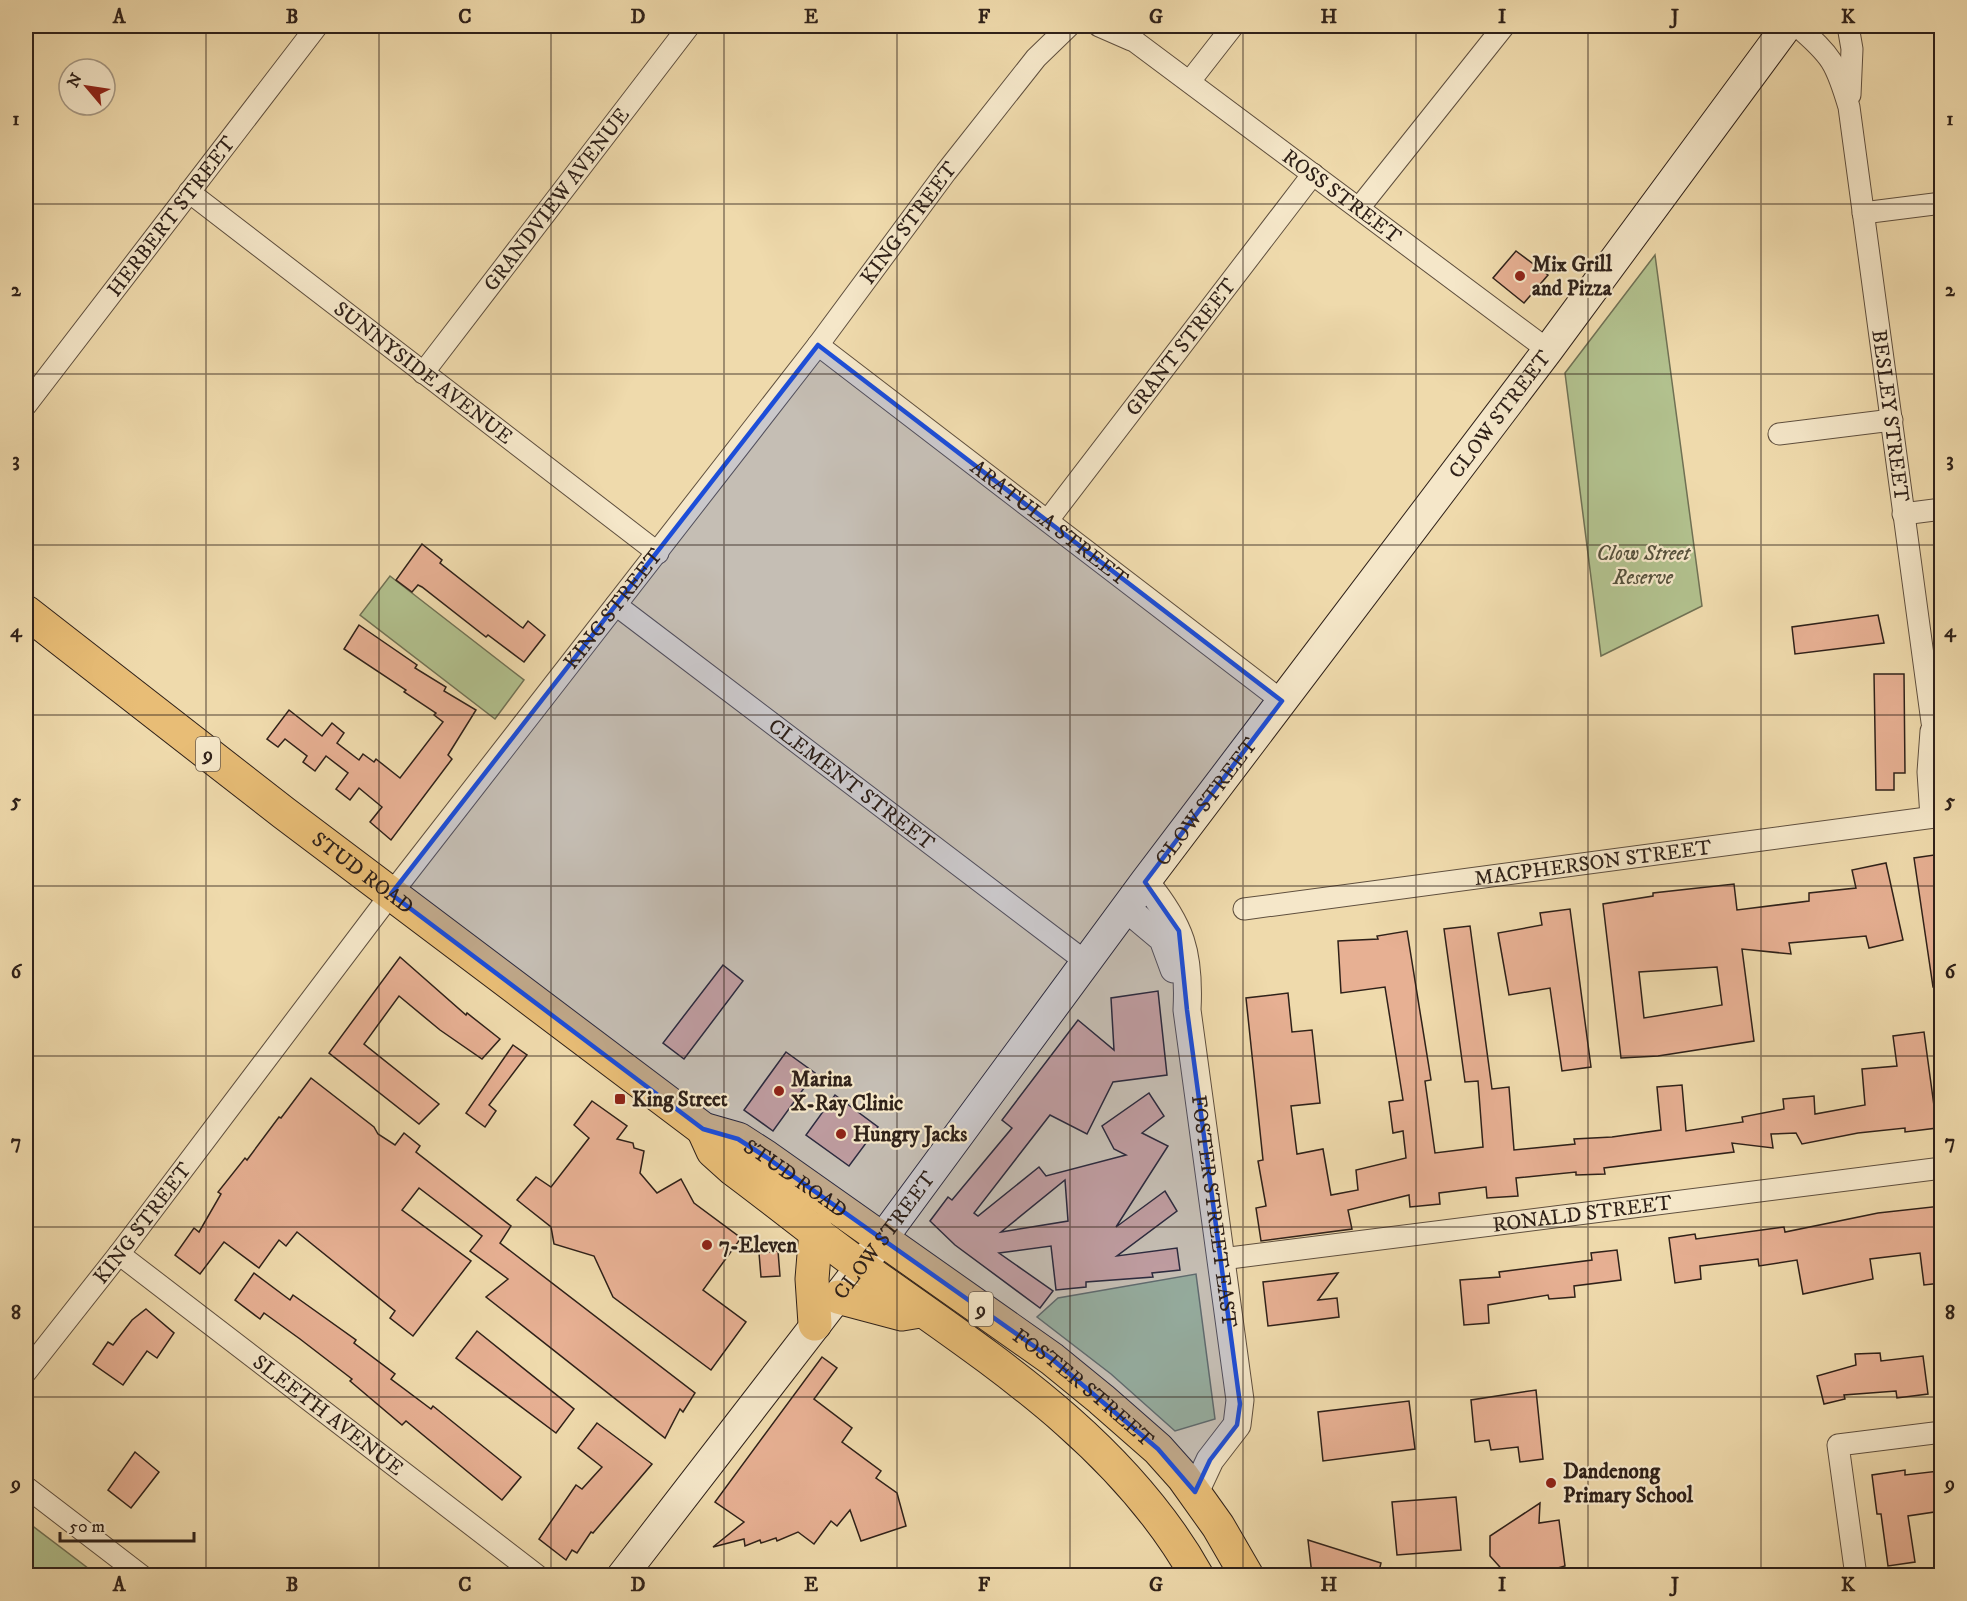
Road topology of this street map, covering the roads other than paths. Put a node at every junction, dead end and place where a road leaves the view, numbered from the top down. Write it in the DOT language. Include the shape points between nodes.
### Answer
graph roads {
  1 [pos="317,26"];
  2 [pos="689,26"];
  3 [pos="1053,26"];
  4 [pos="1069,26"];
  5 [pos="1099,26"];
  6 [pos="1120,26"];
  7 [pos="1233,26"];
  8 [pos="1504,26"];
  9 [pos="1787,26"];
  10 [pos="1797,26"];
  11 [pos="1848,26"];
  12 [pos="1137,42"];
  13 [pos="1036,58"];
  14 [pos="1190,81"];
  15 [pos="1849,107"];
  16 [pos="1313,174"];
  17 [pos="189,192"];
  18 [pos="1941,203"];
  19 [pos="1359,208"];
  20 [pos="1863,213"];
  21 [pos="818,345"];
  22 [pos="1548,350"];
  23 [pos="423,373"];
  24 [pos="26,405"];
  25 [pos="1892,420"];
  26 [pos="1779,434"];
  27 [pos="1941,509"];
  28 [pos="1903,514"];
  29 [pos="1048,520"];
  30 [pos="658,552"];
  31 [pos="616,605"];
  32 [pos="26,612"];
  33 [pos="1282,701"];
  34 [pos="1932,722"];
  35 [pos="1941,751"];
  36 [pos="1936,817"];
  37 [pos="1145,882"];
  38 [pos="391,894"];
  39 [pos="1126,908"];
  40 [pos="1244,909"];
  41 [pos="1086,962"];
  42 [pos="1187,1010"];
  43 [pos="703,1129"];
  44 [pos="1941,1168"];
  45 [pos="816,1230"];
  46 [pos="882,1239"];
  47 [pos="119,1254"];
  48 [pos="1222,1260"];
  49 [pos="861,1266"];
  50 [pos="838,1297"];
  51 [pos="925,1311"];
  52 [pos="815,1324"];
  53 [pos="31,1366"];
  54 [pos="26,1379"];
  55 [pos="1941,1432"];
  56 [pos="26,1487"];
  57 [pos="1195,1492"];
  58 [pos="142,1575"];
  59 [pos="538,1575"];
  60 [pos="622,1575"];
  61 [pos="1197,1575"];
  62 [pos="1247,1575"];
  63 [pos="1856,1575"];
  1 -- 17 [label="street, HERBERT STREET"];
  2 -- 23 [label="street, GRANDVIEW AVENUE"];
  3 -- 13 [label="street, KING STREET"];
  4 -- 13 [label="street, KING STREET"];
  5 -- 12 [label="street, ROSS STREET"];
  6 -- 12 [label="street, ROSS STREET"];
  7 -- 14 [label="street"];
  8 -- 19 [label="street"];
  9 -- 22 [label="main road, CLOW STREET"];
  10 -- 15 [label="street, BESLEY STREET" via="1828,53"];
  11 -- 15 [label="street, BESLEY STREET" via="1852,49"];
  12 -- 14 [label="street, ROSS STREET"];
  13 -- 21 [label="street, KING STREET"];
  14 -- 16 [label="street, ROSS STREET"];
  15 -- 20 [label="street, BESLEY STREET"];
  16 -- 19 [label="street, ROSS STREET"];
  16 -- 29 [label="street, GRANT STREET"];
  17 -- 23 [label="street, SUNNYSIDE AVENUE"];
  17 -- 24 [label="street, HERBERT STREET"];
  18 -- 20 [label="street"];
  19 -- 22 [label="street, ROSS STREET"];
  20 -- 25 [label="street, BESLEY STREET"];
  21 -- 29 [label="street, ARATULA STREET"];
  21 -- 30 [label="street, KING STREET"];
  22 -- 33 [label="main road, CLOW STREET"];
  23 -- 30 [label="street, SUNNYSIDE AVENUE"];
  25 -- 26 [label="street"];
  25 -- 28 [label="street, BESLEY STREET"];
  27 -- 28 [label="street"];
  28 -- 34 [label="street, BESLEY STREET"];
  29 -- 33 [label="street, ARATULA STREET"];
  30 -- 31 [label="street, KING STREET"];
  31 -- 38 [label="street, KING STREET"];
  31 -- 41 [label="street, CLEMENT STREET"];
  32 -- 38 [label="highway, STUD ROAD / 9"];
  33 -- 37 [label="main road, CLOW STREET"];
  34 -- 35 [label="street, BESLEY STREET"];
  34 -- 36 [label="street, BESLEY STREET" via="1928,772"];
  36 -- 40 [label="street, MACPHERSON STREET"];
  37 -- 39 [label="main road, CLOW STREET"];
  37 -- 42 [label="street, FOSTER STREET EAST" via="1181,936"];
  38 -- 43 [label="highway, STUD ROAD / 9"];
  38 -- 47 [label="street, KING STREET"];
  39 -- 41 [label="main road, CLOW STREET"];
  39 -- 42 [label="street, FOSTER STREET EAST" via="1165,941"];
  41 -- 46 [label="main road, CLOW STREET"];
  42 -- 48 [label="street, FOSTER STREET EAST"];
  43 -- 45 [label="highway, STUD ROAD / 9" via="713,1151 733,1169"];
  43 -- 46 [label="highway, STUD ROAD / 9" via="738,1139"];
  44 -- 48 [label="street, RONALD STREET"];
  45 -- 49 [label="highway, STUD ROAD / 9"];
  45 -- 52 [label="highway" via="812,1279"];
  46 -- 49 [label="main road, CLOW STREET"];
  46 -- 57 [label="highway, FOSTER STREET / 9" via="1086,1387 1158,1449"];
  47 -- 53 [label="street, KING STREET"];
  47 -- 59 [label="street, SLEETH AVENUE"];
  48 -- 57 [label="street, FOSTER STREET EAST" via="1240,1411 1233,1432 1210,1460"];
  49 -- 50 [label="main road, CLOW STREET"];
  49 -- 51 [label="highway, FOSTER STREET / 9"];
  50 -- 51 [label="highway" via="902,1314"];
  50 -- 52 [label="main road, CLOW STREET"];
  51 -- 61 [label="highway, FOSTER STREET / 9" via="1087,1437 1134,1484"];
  52 -- 60 [label="main road, CLOW STREET"];
  53 -- 54 [label="street, KING STREET"];
  55 -- 63 [label="street" via="1838,1445"];
  56 -- 58 [label="street"];
  57 -- 62 [label="highway, FOSTER STREET / 9"];
}
